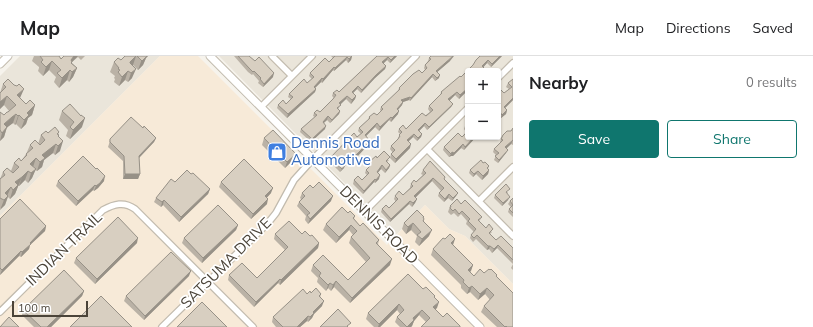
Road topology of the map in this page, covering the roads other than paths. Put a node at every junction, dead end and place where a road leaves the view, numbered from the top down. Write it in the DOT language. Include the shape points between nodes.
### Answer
graph roads {
  1 [pos="8,56"];
  2 [pos="210,56"];
  3 [pos="272,56"];
  4 [pos="312,56"];
  5 [pos="416,56"];
  6 [pos="513,63"];
  7 [pos="0,64"];
  8 [pos="501,75"];
  9 [pos="292,76"];
  10 [pos="260,107"];
  11 [pos="465,111"];
  12 [pos="427,149"];
  13 [pos="313,159"];
  14 [pos="513,167"];
  15 [pos="479,201"];
  16 [pos="365,211"];
  17 [pos="513,236"];
  18 [pos="208,282"];
  19 [pos="0,312"];
  20 [pos="162,327"];
  21 [pos="253,327"];
  22 [pos="480,327"];
  1 -- 7 [label="street"];
  2 -- 10 [label="street, DENNIS ROAD"];
  3 -- 9 [label="street"];
  4 -- 9 [label="street"];
  5 -- 13 [label="street, SATSUMA DRIVE"];
  6 -- 8 [label="street"];
  9 -- 10 [label="street"];
  10 -- 13 [label="street, DENNIS ROAD"];
  11 -- 12 [label="street"];
  12 -- 15 [label="street"];
  12 -- 16 [label="street"];
  13 -- 16 [label="street, DENNIS ROAD"];
  13 -- 18 [label="street, SATSUMA DRIVE" via="294,180 268,223"];
  14 -- 15 [label="street"];
  15 -- 17 [label="street"];
  16 -- 22 [label="street, DENNIS ROAD"];
  18 -- 19 [label="street, INDIAN TRAIL" via="132,206 119,203 103,210"];
  18 -- 20 [label="street, SATSUMA DRIVE"];
  18 -- 21 [label="street, INDIAN TRAIL"];
}
